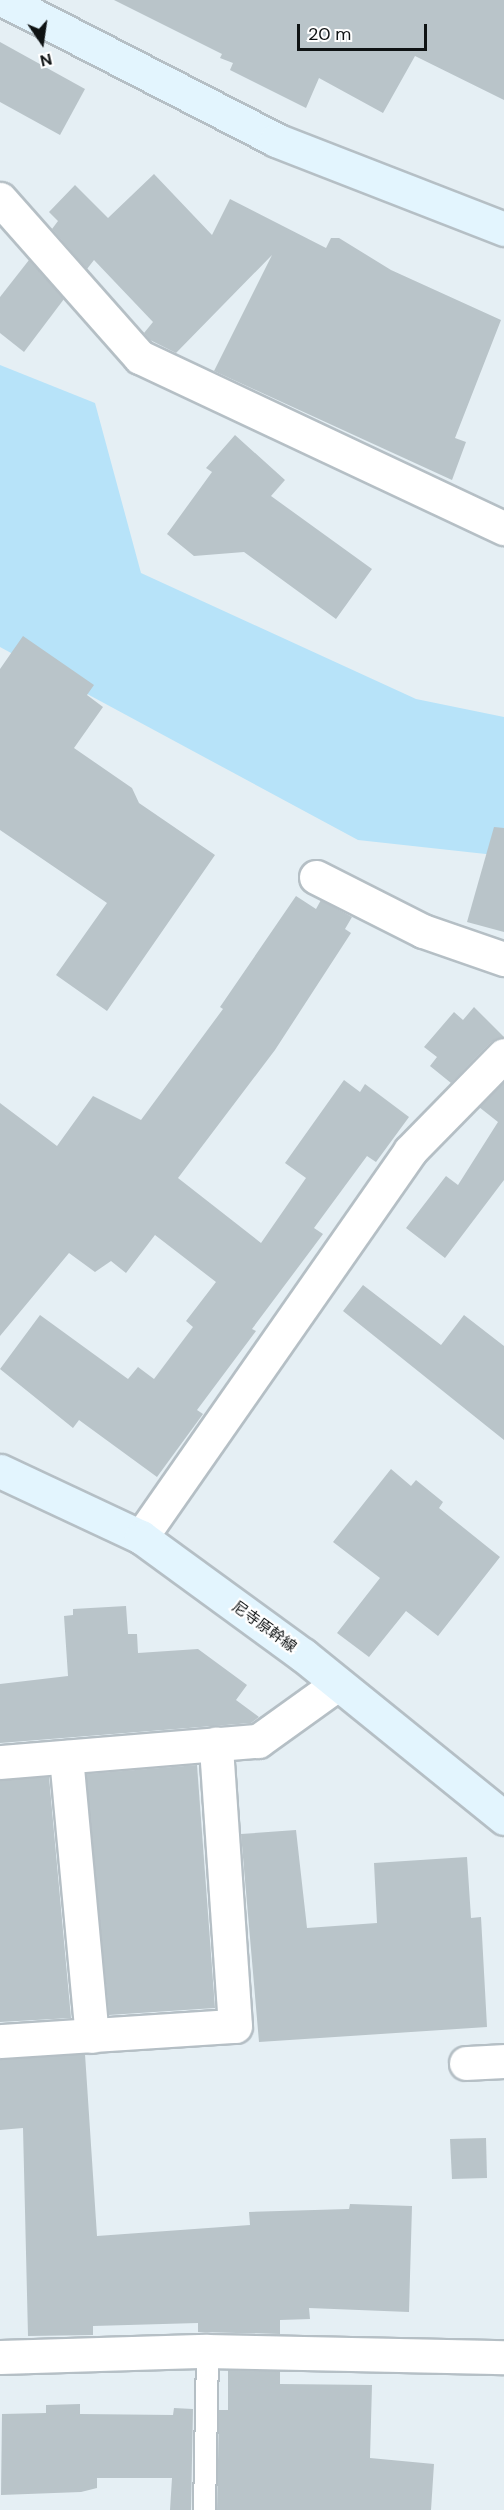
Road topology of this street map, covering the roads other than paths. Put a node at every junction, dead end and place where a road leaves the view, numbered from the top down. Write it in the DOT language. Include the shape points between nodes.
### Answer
graph roads {
  1 [pos="4,0"];
  2 [pos="0,199"];
  3 [pos="504,229"];
  4 [pos="504,528"];
  5 [pos="316,877"];
  6 [pos="504,959"];
  7 [pos="504,1055"];
  8 [pos="0,1471"];
  9 [pos="141,1537"];
  10 [pos="336,1685"];
  11 [pos="216,1744"];
  12 [pos="66,1757"];
  13 [pos="0,1762"];
  14 [pos="504,1818"];
  15 [pos="93,2036"];
  16 [pos="0,2041"];
  17 [pos="504,2061"];
  18 [pos="466,2063"];
  19 [pos="207,2351"];
  20 [pos="0,2357"];
  21 [pos="504,2357"];
  22 [pos="204,2510"];
  1 -- 3 [label="street" via="276,140"];
  2 -- 4 [label="street" via="140,357"];
  5 -- 6 [label="street" via="423,931"];
  7 -- 9 [label="street" via="410,1151"];
  8 -- 9 [label="street, 尼寺原幹線"];
  9 -- 10 [label="street, 尼寺原幹線"];
  10 -- 11 [label="street" via="273,1735"];
  10 -- 14 [label="street, 尼寺原幹線"];
  11 -- 12 [label="street"];
  11 -- 15 [label="street" via="235,2026"];
  12 -- 13 [label="street"];
  12 -- 15 [label="street"];
  15 -- 16 [label="street"];
  17 -- 18 [label="street"];
  19 -- 20 [label="street"];
  19 -- 21 [label="street"];
  19 -- 22 [label="lane"];
}
